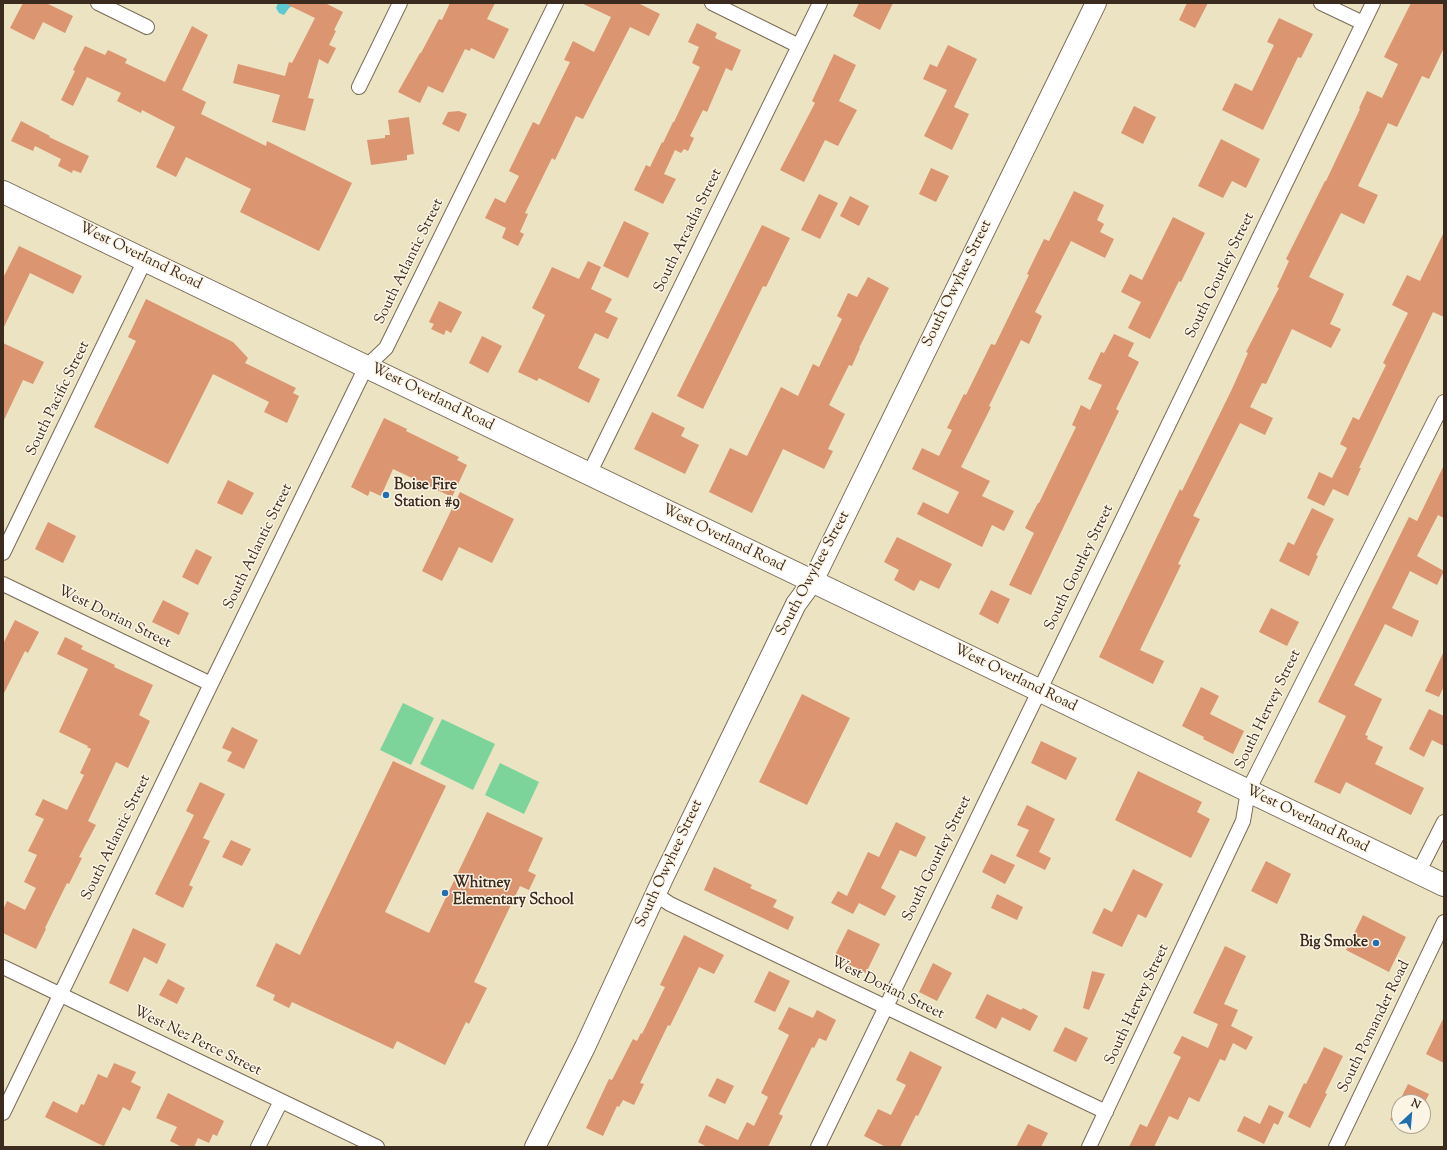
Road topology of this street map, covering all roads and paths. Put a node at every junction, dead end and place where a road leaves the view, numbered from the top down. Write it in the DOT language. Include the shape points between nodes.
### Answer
graph roads {
  1 [pos="98,3"];
  2 [pos="400,3"];
  3 [pos="556,3"];
  4 [pos="712,3"];
  5 [pos="820,3"];
  6 [pos="1096,3"];
  7 [pos="1321,3"];
  8 [pos="1373,3"];
  9 [pos="1363,23"];
  10 [pos="147,27"];
  11 [pos="799,46"];
  12 [pos="359,87"];
  13 [pos="3,192"];
  14 [pos="145,260"];
  15 [pos="366,366"];
  16 [pos="1444,402"];
  17 [pos="589,474"];
  18 [pos="3,553"];
  19 [pos="812,581"];
  20 [pos="3,584"];
  21 [pos="211,684"];
  22 [pos="1039,691"];
  23 [pos="1248,791"];
  24 [pos="1444,822"];
  25 [pos="1418,873"];
  26 [pos="1444,886"];
  27 [pos="655,894"];
  28 [pos="1444,922"];
  29 [pos="3,967"];
  30 [pos="60,995"];
  31 [pos="885,1007"];
  32 [pos="281,1101"];
  33 [pos="1106,1112"];
  34 [pos="3,1113"];
  35 [pos="258,1147"];
  36 [pos="377,1147"];
  37 [pos="535,1147"];
  38 [pos="818,1147"];
  39 [pos="1089,1147"];
  40 [pos="1336,1147"];
  1 -- 10 [label="street"];
  2 -- 12 [label="street"];
  3 -- 15 [label="street, South Atlantic Street" via="386,348"];
  4 -- 11 [label="street"];
  5 -- 11 [label="street, South Arcadia Street"];
  6 -- 19 [label="street, South Owyhee Street"];
  7 -- 9 [label="street"];
  8 -- 9 [label="street, South Gourley Street"];
  9 -- 22 [label="street, South Gourley Street"];
  11 -- 17 [label="street, South Arcadia Street"];
  13 -- 14 [label="main road, West Overland Road"];
  14 -- 15 [label="main road, West Overland Road"];
  14 -- 18 [label="street, South Pacific Street"];
  15 -- 17 [label="main road, West Overland Road"];
  15 -- 21 [label="street, South Atlantic Street"];
  16 -- 23 [label="street, South Hervey Street"];
  17 -- 19 [label="main road, West Overland Road"];
  19 -- 22 [label="main road, West Overland Road"];
  19 -- 27 [label="street, South Owyhee Street" via="796,604"];
  20 -- 21 [label="street, West Dorian Street"];
  21 -- 30 [label="street, South Atlantic Street"];
  22 -- 23 [label="main road, West Overland Road"];
  22 -- 31 [label="street, South Gourley Street"];
  23 -- 25 [label="main road, West Overland Road"];
  23 -- 33 [label="street, South Hervey Street" via="1243,821"];
  24 -- 25 [label="street"];
  25 -- 26 [label="main road, West Overland Road"];
  27 -- 31 [label="street, West Dorian Street" via="670,904"];
  27 -- 37 [label="street, South Owyhee Street" via="585,1047"];
  28 -- 40 [label="street, South Pomander Road"];
  29 -- 30 [label="street, West Nez Perce Street"];
  30 -- 32 [label="street, West Nez Perce Street"];
  30 -- 34 [label="street, South Atlantic Street"];
  31 -- 33 [label="street, West Dorian Street"];
  31 -- 38 [label="street, South Gourley Street"];
  32 -- 35 [label="street"];
  32 -- 36 [label="street, West Nez Perce Street"];
  33 -- 39 [label="street, South Hervey Street"];
}
